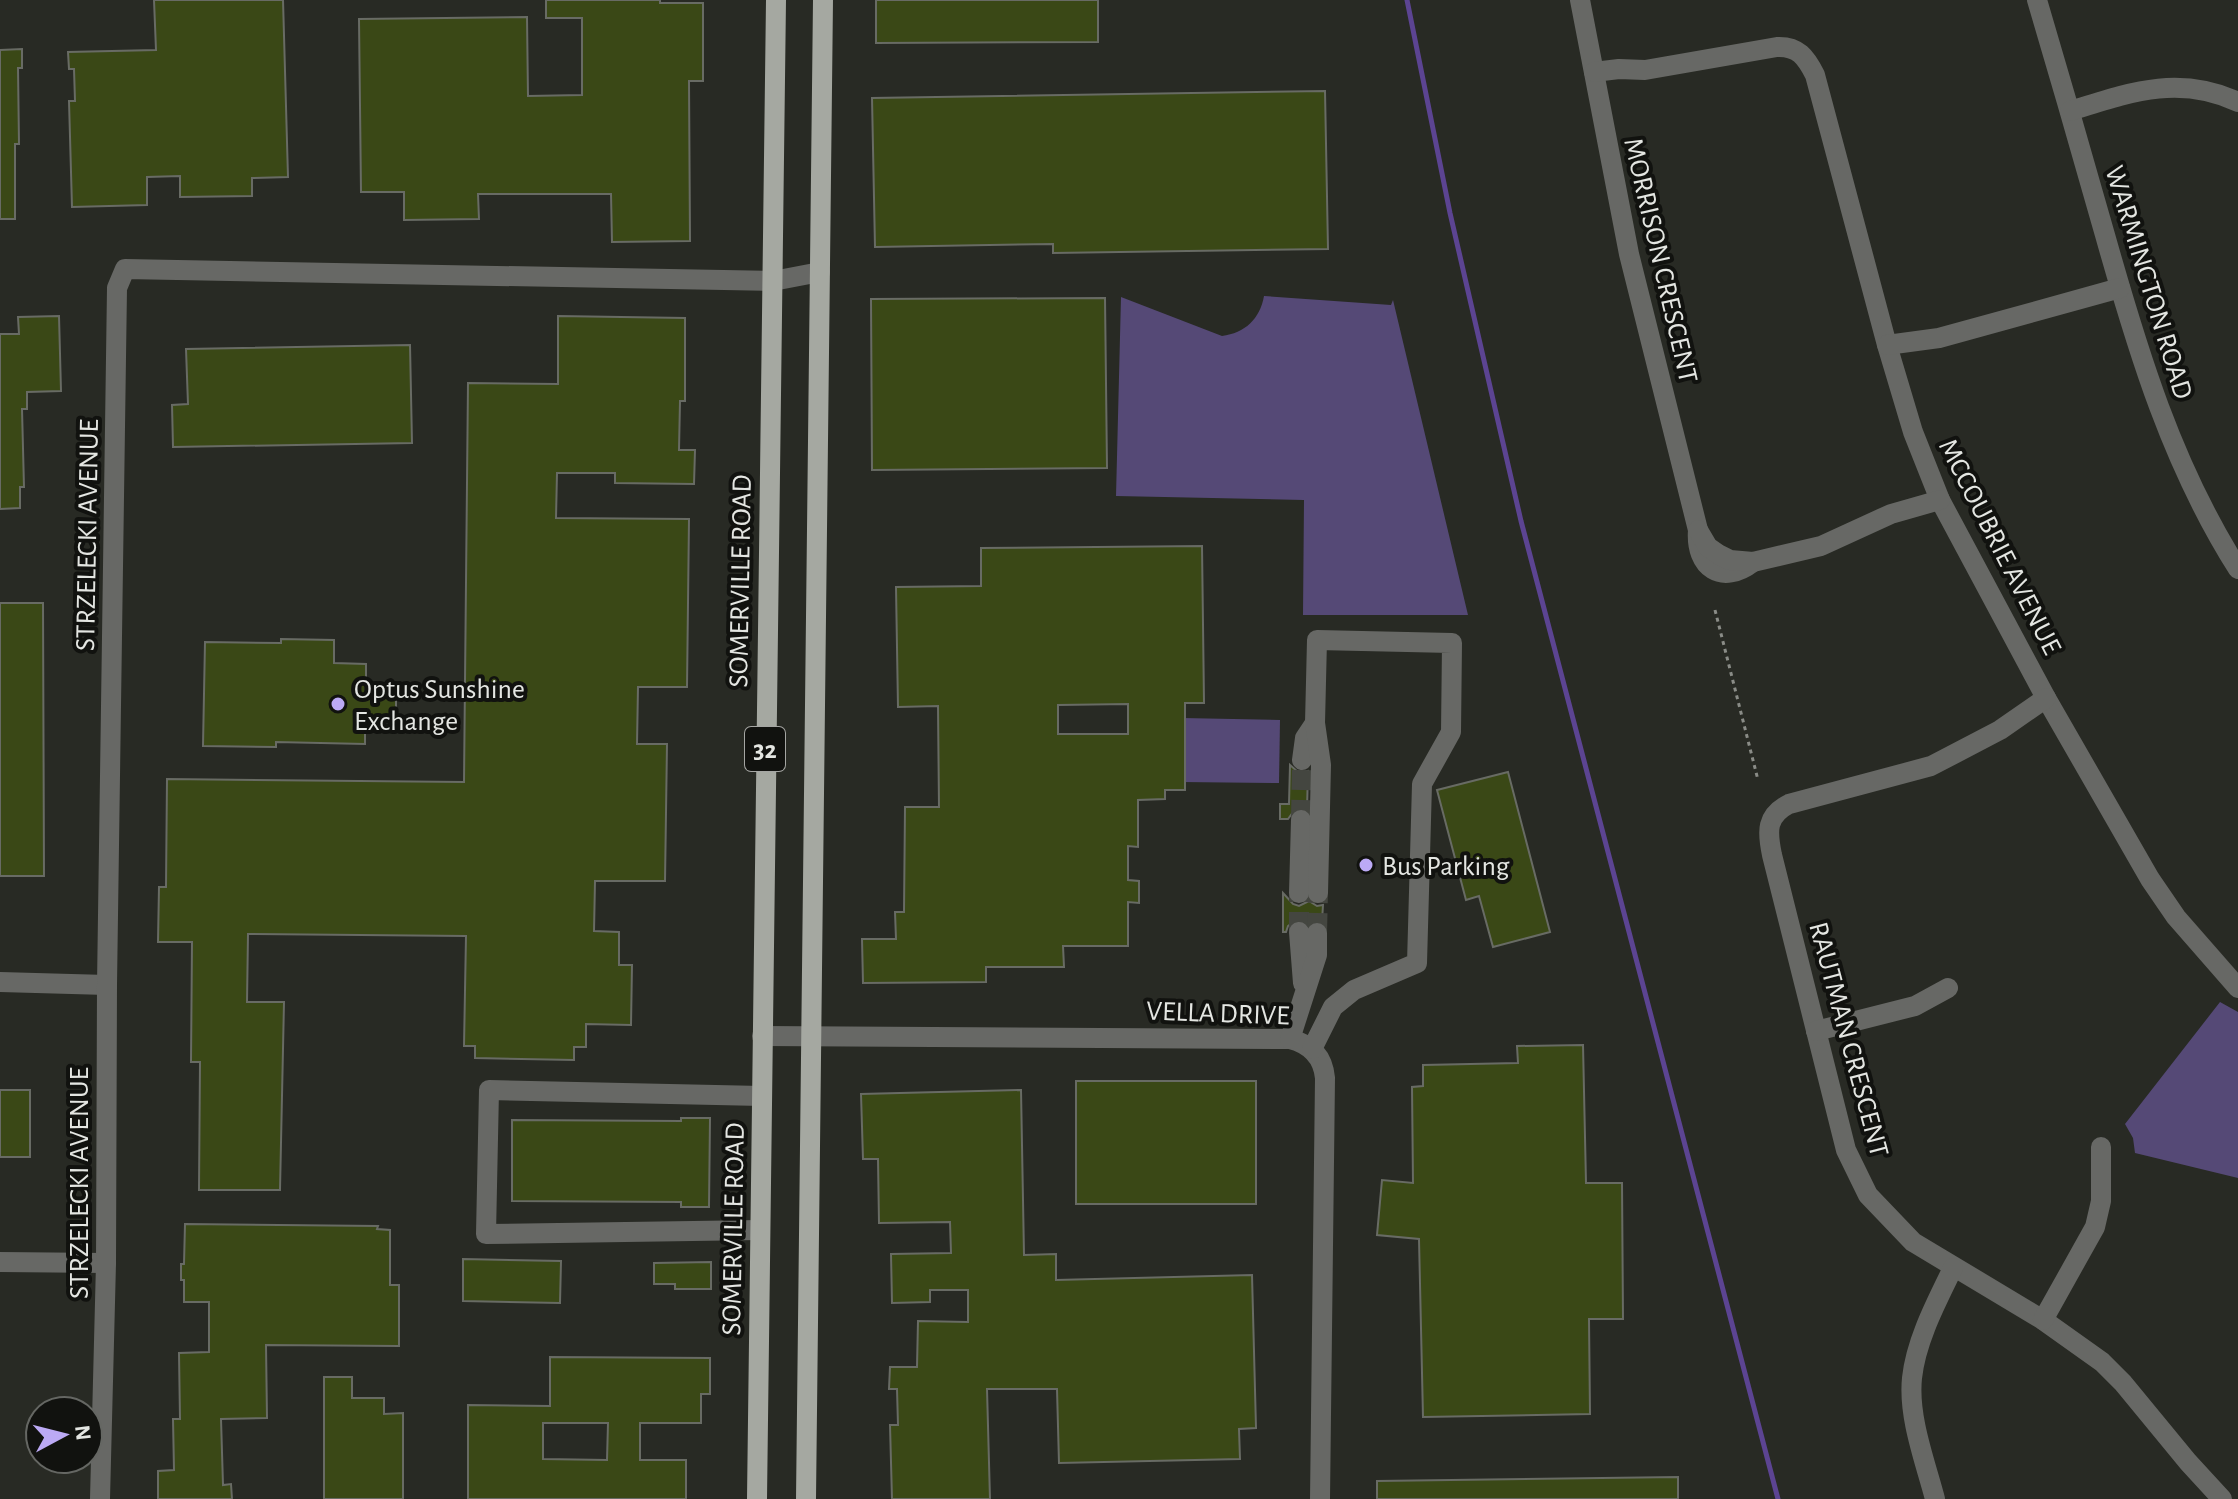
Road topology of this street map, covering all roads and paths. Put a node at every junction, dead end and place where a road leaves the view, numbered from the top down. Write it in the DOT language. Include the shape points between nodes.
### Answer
graph roads {
  1 [pos="776,0"];
  2 [pos="823,0"];
  3 [pos="1580,0"];
  4 [pos="2037,0"];
  5 [pos="1595,79"];
  6 [pos="2238,102"];
  7 [pos="2070,111"];
  8 [pos="820,272"];
  9 [pos="773,281"];
  10 [pos="2120,288"];
  11 [pos="1889,352"];
  12 [pos="1936,491"];
  13 [pos="2237,565"];
  14 [pos="1715,610"];
  15 [pos="2050,703"];
  16 [pos="1315,723"];
  17 [pos="1302,760"];
  18 [pos="1758,780"];
  19 [pos="1301,820"];
  20 [pos="1308,933"];
  21 [pos="0,982"];
  22 [pos="107,985"];
  23 [pos="1948,988"];
  24 [pos="2238,988"];
  25 [pos="1816,1031"];
  26 [pos="762,1036"];
  27 [pos="811,1036"];
  28 [pos="1290,1039"];
  29 [pos="1312,1049"];
  30 [pos="762,1096"];
  31 [pos="2101,1147"];
  32 [pos="760,1230"];
  33 [pos="0,1262"];
  34 [pos="106,1263"];
  35 [pos="1953,1268"];
  36 [pos="2043,1320"];
  37 [pos="100,1499"];
  38 [pos="757,1499"];
  39 [pos="806,1499"];
  40 [pos="1320,1499"];
  41 [pos="1935,1499"];
  42 [pos="2222,1499"];
  1 -- 9 [label="main road, SOMERVILLE ROAD / 32"];
  2 -- 8 [label="main road, 32"];
  3 -- 5 [label="street, MORRISON CRESCENT"];
  4 -- 7 [label="street, WARMINGTON ROAD"];
  5 -- 11 [label="street, MCCOUBRIE AVENUE" via="1777,47 1789,47 1808,60"];
  5 -- 12 [label="street, MORRISON CRESCENT" via="1629,254 1701,560 1710,569 1728,573 1744,569 1753,562 1821,546"];
  6 -- 7 [label="street" via="2162,86"];
  7 -- 10 [label="street, WARMINGTON ROAD"];
  8 -- 9 [label="street, STRZELECKI AVENUE"];
  8 -- 27 [label="main road, 32"];
  9 -- 22 [label="street, STRZELECKI AVENUE" via="125,269 117,288"];
  9 -- 26 [label="main road, SOMERVILLE ROAD / 32"];
  10 -- 11 [label="street"];
  10 -- 13 [label="street, WARMINGTON ROAD" via="2181,465"];
  11 -- 12 [label="street, MCCOUBRIE AVENUE"];
  12 -- 15 [label="street, MCCOUBRIE AVENUE"];
  14 -- 18 [label="path"];
  15 -- 24 [label="street, MCCOUBRIE AVENUE" via="2150,879"];
  15 -- 25 [label="street, RAUTMAN CRESCENT" via="1931,766 1775,811 1768,838"];
  16 -- 17 [label="street" via="1305,738"];
  16 -- 19 [label="street" via="1321,765 1309,893"];
  16 -- 29 [label="street" via="1317,640 1452,643 1451,732 1422,784 1418,961 1354,990 1333,1007"];
  20 -- 28 [label="street" via="1317,955"];
  21 -- 22 [label="street"];
  22 -- 34 [label="street, STRZELECKI AVENUE"];
  23 -- 25 [label="street" via="1915,1006"];
  25 -- 35 [label="street, RAUTMAN CRESCENT" via="1846,1150 1868,1195 1913,1242"];
  26 -- 27 [label="street, VELLA DRIVE"];
  26 -- 30 [label="main road, SOMERVILLE ROAD / 32"];
  27 -- 28 [label="street, VELLA DRIVE"];
  27 -- 39 [label="main road, 32"];
  28 -- 29 [label="street, VELLA DRIVE"];
  29 -- 40 [label="street, VELLA DRIVE" via="1325,1078"];
  30 -- 32 [label="main road, SOMERVILLE ROAD / 32"];
  30 -- 32 [label="street" via="489,1090 486,1234"];
  31 -- 36 [label="street" via="2101,1201 2095,1227"];
  32 -- 38 [label="main road, SOMERVILLE ROAD / 32"];
  33 -- 34 [label="street"];
  34 -- 37 [label="street, STRZELECKI AVENUE"];
  35 -- 36 [label="street, RAUTMAN CRESCENT"];
  35 -- 41 [label="street" via="1916,1354 1912,1380"];
  36 -- 42 [label="street, RAUTMAN CRESCENT" via="2102,1362"];
}
